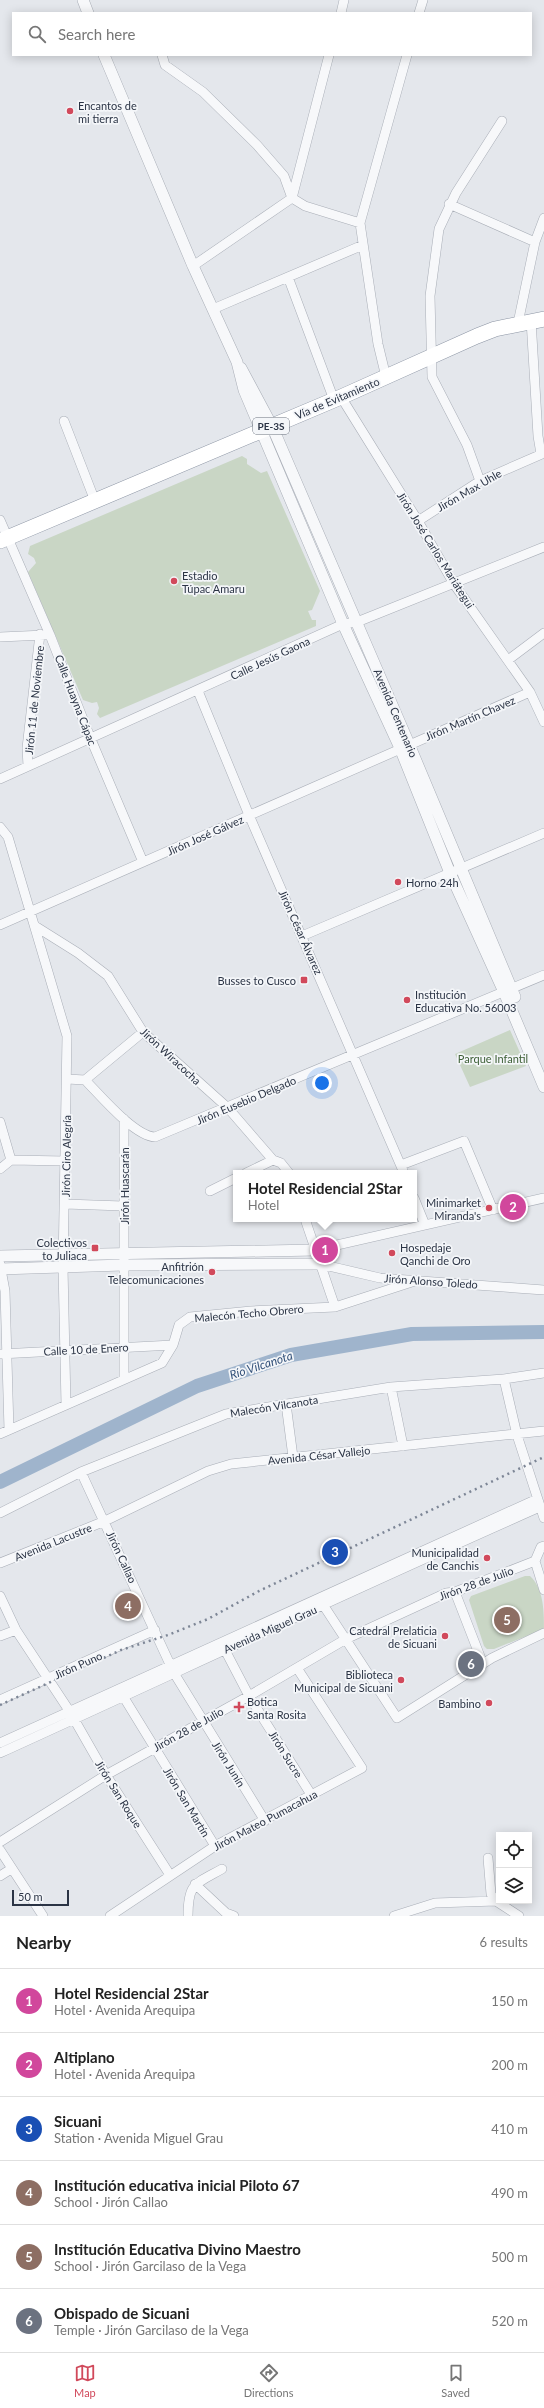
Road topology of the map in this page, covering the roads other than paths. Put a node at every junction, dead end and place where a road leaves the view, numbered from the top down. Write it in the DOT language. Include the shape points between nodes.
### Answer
graph roads {
  1 [pos="83,0"];
  2 [pos="344,0"];
  3 [pos="423,0"];
  4 [pos="88,12"];
  5 [pos="341,12"];
  6 [pos="419,12"];
  7 [pos="104,56"];
  8 [pos="162,56"];
  9 [pos="329,56"];
  10 [pos="407,56"];
  11 [pos="502,121"];
  12 [pos="292,198"];
  13 [pos="449,204"];
  14 [pos="543,219"];
  15 [pos="360,223"];
  16 [pos="535,242"];
  17 [pos="363,245"];
  18 [pos="193,266"];
  19 [pos="288,277"];
  20 [pos="213,309"];
  21 [pos="531,321"];
  22 [pos="431,355"];
  23 [pos="386,377"];
  24 [pos="338,399"];
  25 [pos="64,421"];
  26 [pos="267,428"];
  27 [pos="542,453"];
  28 [pos="480,481"];
  29 [pos="95,501"];
  30 [pos="0,520"];
  31 [pos="418,521"];
  32 [pos="4,539"];
  33 [pos="544,547"];
  34 [pos="454,584"];
  35 [pos="356,622"];
  36 [pos="343,624"];
  37 [pos="544,633"];
  38 [pos="40,634"];
  39 [pos="50,635"];
  40 [pos="0,637"];
  41 [pos="508,660"];
  42 [pos="198,691"];
  43 [pos="530,692"];
  44 [pos="544,722"];
  45 [pos="90,737"];
  46 [pos="404,746"];
  47 [pos="28,766"];
  48 [pos="0,779"];
  49 [pos="249,815"];
  50 [pos="0,827"];
  51 [pos="544,833"];
  52 [pos="143,862"];
  53 [pos="460,868"];
  54 [pos="450,873"];
  55 [pos="30,913"];
  56 [pos="0,925"];
  57 [pos="35,926"];
  58 [pos="302,936"];
  59 [pos="544,976"];
  60 [pos="508,991"];
  61 [pos="143,1032"];
  62 [pos="355,1056"];
  63 [pos="544,1068"];
  64 [pos="67,1079"];
  65 [pos="85,1080"];
  66 [pos="544,1087"];
  67 [pos="228,1108"];
  68 [pos="124,1119"];
  69 [pos="0,1122"];
  70 [pos="2,1136"];
  71 [pos="11,1160"];
  72 [pos="273,1160"];
  73 [pos="66,1161"];
  74 [pos="0,1169"];
  75 [pos="403,1169"];
  76 [pos="252,1170"];
  77 [pos="287,1170"];
  78 [pos="233,1180"];
  79 [pos="210,1191"];
  80 [pos="544,1198"];
  81 [pos="65,1204"];
  82 [pos="123,1206"];
  83 [pos="417,1206"];
  84 [pos="493,1210"];
  85 [pos="305,1222"];
  86 [pos="425,1226"];
  87 [pos="315,1250"];
  88 [pos="124,1253"];
  89 [pos="64,1254"];
  90 [pos="0,1256"];
  91 [pos="320,1264"];
  92 [pos="124,1265"];
  93 [pos="1,1267"];
  94 [pos="63,1267"];
  95 [pos="415,1281"];
  96 [pos="544,1290"];
  97 [pos="335,1307"];
  98 [pos="173,1345"];
  99 [pos="124,1348"];
  100 [pos="64,1350"];
  101 [pos="4,1353"];
  102 [pos="544,1373"];
  103 [pos="124,1378"];
  104 [pos="504,1379"];
  105 [pos="391,1386"];
  106 [pos="286,1404"];
  107 [pos="66,1405"];
  108 [pos="9,1430"];
  109 [pos="544,1431"];
  110 [pos="0,1434"];
  111 [pos="517,1435"];
  112 [pos="403,1446"];
  113 [pos="293,1457"];
  114 [pos="81,1472"];
  115 [pos="538,1503"];
  116 [pos="0,1513"];
  117 [pos="544,1518"];
  118 [pos="105,1521"];
  119 [pos="544,1546"];
  120 [pos="535,1562"];
  121 [pos="0,1563"];
  122 [pos="544,1590"];
  123 [pos="455,1592"];
  124 [pos="0,1596"];
  125 [pos="321,1601"];
  126 [pos="16,1630"];
  127 [pos="155,1630"];
  128 [pos="544,1633"];
  129 [pos="0,1636"];
  130 [pos="346,1639"];
  131 [pos="225,1650"];
  132 [pos="483,1664"];
  133 [pos="171,1668"];
  134 [pos="297,1668"];
  135 [pos="48,1678"];
  136 [pos="123,1696"];
  137 [pos="249,1696"];
  138 [pos="0,1700"];
  139 [pos="72,1716"];
  140 [pos="202,1722"];
  141 [pos="0,1743"];
  142 [pos="154,1747"];
  143 [pos="0,1752"];
  144 [pos="106,1775"];
  145 [pos="312,1796"];
  146 [pos="265,1821"];
  147 [pos="0,1842"];
  148 [pos="214,1846"];
  149 [pos="0,1850"];
  150 [pos="488,1858"];
  151 [pos="11,1869"];
  152 [pos="222,1869"];
  153 [pos="170,1875"];
  154 [pos="0,1876"];
  155 [pos="195,1884"];
  156 [pos="496,1901"];
  157 [pos="501,1904"];
  158 [pos="43,1916"];
  159 [pos="110,1916"];
  160 [pos="188,1916"];
  161 [pos="234,1916"];
  162 [pos="394,1916"];
  163 [pos="519,1916"];
  1 -- 4 [label="street"];
  2 -- 5 [label="street"];
  3 -- 6 [label="street"];
  7 -- 18 [label="street"];
  8 -- 12 [label="street" via="165,65 203,92 257,145 284,176"];
  9 -- 12 [label="street"];
  10 -- 15 [label="street"];
  11 -- 13 [label="street"];
  12 -- 15 [label="street" via="305,206"];
  12 -- 18 [label="street"];
  13 -- 16 [label="street"];
  13 -- 22 [label="street" via="439,229 433,264 430,296"];
  14 -- 16 [label="street"];
  15 -- 17 [label="street"];
  16 -- 21 [label="street"];
  17 -- 19 [label="street"];
  17 -- 23 [label="street" via="378,344"];
  18 -- 20 [label="street"];
  19 -- 20 [label="street"];
  19 -- 24 [label="street, Jirón José Carlos Mariátegui"];
  20 -- 26 [label="street" via="237,362 242,386"];
  21 -- 22 [label="highway, Vía de Evitamiento / PE-3S" via="495,329"];
  21 -- 27 [label="street"];
  22 -- 23 [label="highway, Vía de Evitamiento / PE-3S"];
  22 -- 28 [label="street" via="434,383 467,445"];
  23 -- 24 [label="highway, Vía de Evitamiento / PE-3S"];
  24 -- 26 [label="highway, Vía de Evitamiento / PE-3S"];
  24 -- 31 [label="street, Jirón José Carlos Mariátegui"];
  25 -- 29 [label="street"];
  26 -- 29 [label="highway, Vía de Evitamiento / PE-3S"];
  26 -- 35 [label="street, Avenida Centenario"];
  26 -- 36 [label="street"];
  27 -- 28 [label="street, Jirón Max Uhle"];
  28 -- 31 [label="street, Jirón Max Uhle"];
  29 -- 32 [label="highway, Vía de Evitamiento / PE-3S"];
  30 -- 32 [label="street, Calle Huayna Cápac"];
  31 -- 34 [label="street, Jirón José Carlos Mariátegui"];
  32 -- 39 [label="street, Calle Huayna Cápac"];
  33 -- 34 [label="street, Calle Jesús Gaona"];
  34 -- 35 [label="street, Calle Jesús Gaona"];
  34 -- 41 [label="street, Jirón José Carlos Mariátegui"];
  35 -- 36 [label="street, Calle Jesús Gaona"];
  35 -- 46 [label="street, Avenida Centenario"];
  36 -- 42 [label="street, Calle Jesús Gaona"];
  36 -- 46 [label="street"];
  37 -- 41 [label="street"];
  38 -- 39 [label="street"];
  38 -- 40 [label="street"];
  38 -- 47 [label="street, Jirón 11 de Noviembre" via="27,748"];
  39 -- 45 [label="street, Calle Huayna Cápac"];
  41 -- 43 [label="street, Jirón José Carlos Mariátegui"];
  42 -- 45 [label="street, Calle Jesús Gaona"];
  42 -- 49 [label="street, Jirón César Álvarez"];
  43 -- 44 [label="street, Jirón José Carlos Mariátegui"];
  43 -- 46 [label="street, Jirón Martín Chavez"];
  45 -- 47 [label="street, Calle Jesús Gaona"];
  45 -- 52 [label="street, Calle Huayna Cápac"];
  46 -- 49 [label="street, Jirón José Gálvez"];
  46 -- 53 [label="street, Avenida Centenario"];
  46 -- 54 [label="street"];
  47 -- 48 [label="street, Calle Jesús Gaona"];
  49 -- 52 [label="street, Jirón José Gálvez"];
  49 -- 58 [label="street, Jirón César Álvarez"];
  50 -- 55 [label="street" via="8,837"];
  51 -- 53 [label="street"];
  52 -- 55 [label="street, Jirón José Gálvez"];
  53 -- 54 [label="street"];
  53 -- 60 [label="street, Avenida Centenario"];
  54 -- 58 [label="street"];
  54 -- 60 [label="street"];
  55 -- 56 [label="street, Jirón José Gálvez"];
  55 -- 57 [label="street, Jirón Ciro Alegría"];
  57 -- 61 [label="street, Jirón Wiracocha" via="78,953 108,976"];
  57 -- 64 [label="street, Jirón Ciro Alegría" via="67,1036"];
  58 -- 62 [label="street, Jirón César Álvarez"];
  59 -- 60 [label="street, Jirón Eusebio Delgado"];
  60 -- 62 [label="street, Jirón Eusebio Delgado"];
  60 -- 63 [label="street, Avenida Centenario"];
  60 -- 66 [label="street"];
  61 -- 65 [label="street"];
  61 -- 67 [label="street, Jirón Wiracocha"];
  62 -- 67 [label="street, Jirón Eusebio Delgado"];
  62 -- 75 [label="street, Jirón César Álvarez"];
  64 -- 65 [label="street"];
  64 -- 73 [label="street, Jirón Ciro Alegría"];
  65 -- 68 [label="street, Jirón Eusebio Delgado"];
  67 -- 68 [label="street, Jirón Eusebio Delgado" via="155,1137 148,1137"];
  67 -- 72 [label="street, Jirón Wiracocha"];
  68 -- 82 [label="street, Jirón Huascarán"];
  69 -- 70 [label="street"];
  70 -- 71 [label="street"];
  71 -- 73 [label="street"];
  71 -- 74 [label="street"];
  72 -- 76 [label="street"];
  72 -- 77 [label="street, Jirón Wiracocha" via="281,1163"];
  73 -- 81 [label="street, Jirón Ciro Alegría"];
  75 -- 84 [label="street" via="464,1142"];
  78 -- 79 [label="street"];
  80 -- 84 [label="street"];
  81 -- 82 [label="street"];
  81 -- 89 [label="street, Jirón Ciro Alegría"];
  82 -- 88 [label="street, Jirón Huascarán"];
  83 -- 86 [label="street"];
  84 -- 86 [label="street"];
  85 -- 87 [label="street"];
  86 -- 87 [label="street"];
  87 -- 88 [label="street"];
  87 -- 91 [label="street"];
  88 -- 89 [label="street"];
  88 -- 92 [label="street, Jirón Huascarán"];
  89 -- 90 [label="street"];
  89 -- 94 [label="street, Jirón Ciro Alegría"];
  91 -- 92 [label="street"];
  91 -- 95 [label="street, Jirón Alonso Toledo" via="380,1278"];
  91 -- 97 [label="street"];
  92 -- 94 [label="street"];
  92 -- 99 [label="street, Jirón Huascarán"];
  93 -- 94 [label="street"];
  93 -- 101 [label="street"];
  94 -- 100 [label="street, Jirón Ciro Alegría"];
  95 -- 96 [label="street, Jirón Alonso Toledo"];
  95 -- 97 [label="street, Malecón Techo Obrero"];
  97 -- 98 [label="street, Malecón Techo Obrero" via="190,1317 179,1325"];
  98 -- 99 [label="street, Calle 10 de Enero"];
  98 -- 103 [label="street, Malecón Techo Obrero" via="162,1363"];
  99 -- 100 [label="street, Calle 10 de Enero"];
  99 -- 103 [label="street, Jirón Huascarán"];
  100 -- 101 [label="street, Calle 10 de Enero"];
  100 -- 107 [label="street, Jirón Ciro Alegría"];
  101 -- 108 [label="street"];
  102 -- 104 [label="street, Malecón Vilcanota"];
  103 -- 107 [label="street, Malecón Techo Obrero"];
  104 -- 105 [label="street, Malecón Vilcanota"];
  104 -- 111 [label="street"];
  105 -- 106 [label="street, Malecón Vilcanota"];
  105 -- 112 [label="street"];
  106 -- 113 [label="street"];
  106 -- 114 [label="street, Malecón Vilcanota" via="226,1414"];
  107 -- 108 [label="street, Malecón Techo Obrero"];
  108 -- 110 [label="street, Malecón Techo Obrero"];
  109 -- 111 [label="street, Avenida César Vallejo"];
  111 -- 112 [label="street, Avenida César Vallejo"];
  111 -- 115 [label="street"];
  112 -- 113 [label="street, Avenida César Vallejo"];
  113 -- 118 [label="street, Avenida César Vallejo" via="231,1464 208,1471"];
  114 -- 116 [label="street, Malecón Vilcanota"];
  114 -- 118 [label="street, Jirón Callao"];
  115 -- 117 [label="street"];
  115 -- 125 [label="street, Avenida Miguel Grau" via="383,1576"];
  118 -- 121 [label="street, Avenida Lacustre"];
  118 -- 127 [label="street, Jirón Callao"];
  119 -- 120 [label="street" via="541,1547"];
  120 -- 122 [label="street"];
  120 -- 123 [label="street, Jirón 28 de Julio"];
  123 -- 130 [label="street, Jirón 28 de Julio" via="446,1593"];
  123 -- 132 [label="street"];
  124 -- 126 [label="street, Jirón San Roque"];
  125 -- 130 [label="street"];
  125 -- 131 [label="street, Avenida Miguel Grau"];
  125 -- 133 [label="street, Avenida Miguel Grau"];
  126 -- 129 [label="street"];
  126 -- 135 [label="street, Jirón San Roque"];
  127 -- 133 [label="street, Jirón Callao"];
  127 -- 135 [label="street, Jirón Puno"];
  128 -- 132 [label="street"];
  130 -- 132 [label="street" via="397,1718"];
  130 -- 134 [label="street, Jirón 28 de Julio"];
  131 -- 133 [label="street, Avenida Miguel Grau"];
  131 -- 137 [label="street, Jirón Sucre"];
  133 -- 136 [label="street, Avenida Miguel Grau"];
  133 -- 139 [label="street, Avenida Miguel Grau"];
  133 -- 140 [label="street, Jirón Junín"];
  134 -- 137 [label="street, Jirón 28 de Julio"];
  134 -- 145 [label="street, Jirón Mateo Pumacahua" via="362,1768"];
  135 -- 138 [label="street, Jirón Puno"];
  135 -- 139 [label="street, Jirón San Roque"];
  136 -- 139 [label="street, Avenida Miguel Grau"];
  136 -- 142 [label="street, Jirón San Martín"];
  137 -- 140 [label="street, Jirón 28 de Julio"];
  137 -- 145 [label="street, Jirón Sucre"];
  139 -- 141 [label="street, Avenida Miguel Grau"];
  139 -- 143 [label="street, Avenida Miguel Grau"];
  139 -- 144 [label="street, Jirón San Roque"];
  140 -- 142 [label="street, Jirón 28 de Julio"];
  140 -- 146 [label="street, Jirón Junín"];
  142 -- 144 [label="street, Jirón 28 de Julio"];
  142 -- 148 [label="street, Jirón San Martín"];
  144 -- 147 [label="street, Jirón 28 de Julio"];
  144 -- 153 [label="street, Jirón San Roque"];
  145 -- 146 [label="street, Jirón Mateo Pumacahua"];
  146 -- 148 [label="street, Jirón Mateo Pumacahua"];
  148 -- 153 [label="street, Jirón Mateo Pumacahua"];
  149 -- 151 [label="street"];
  150 -- 156 [label="street" via="491,1894"];
  151 -- 154 [label="street"];
  151 -- 158 [label="street"];
  152 -- 155 [label="street"];
  153 -- 159 [label="street, Jirón Mateo Pumacahua"];
  155 -- 160 [label="street" via="188,1895"];
  155 -- 161 [label="street"];
  156 -- 162 [label="street" via="435,1903"];
  157 -- 163 [label="street"];
}
